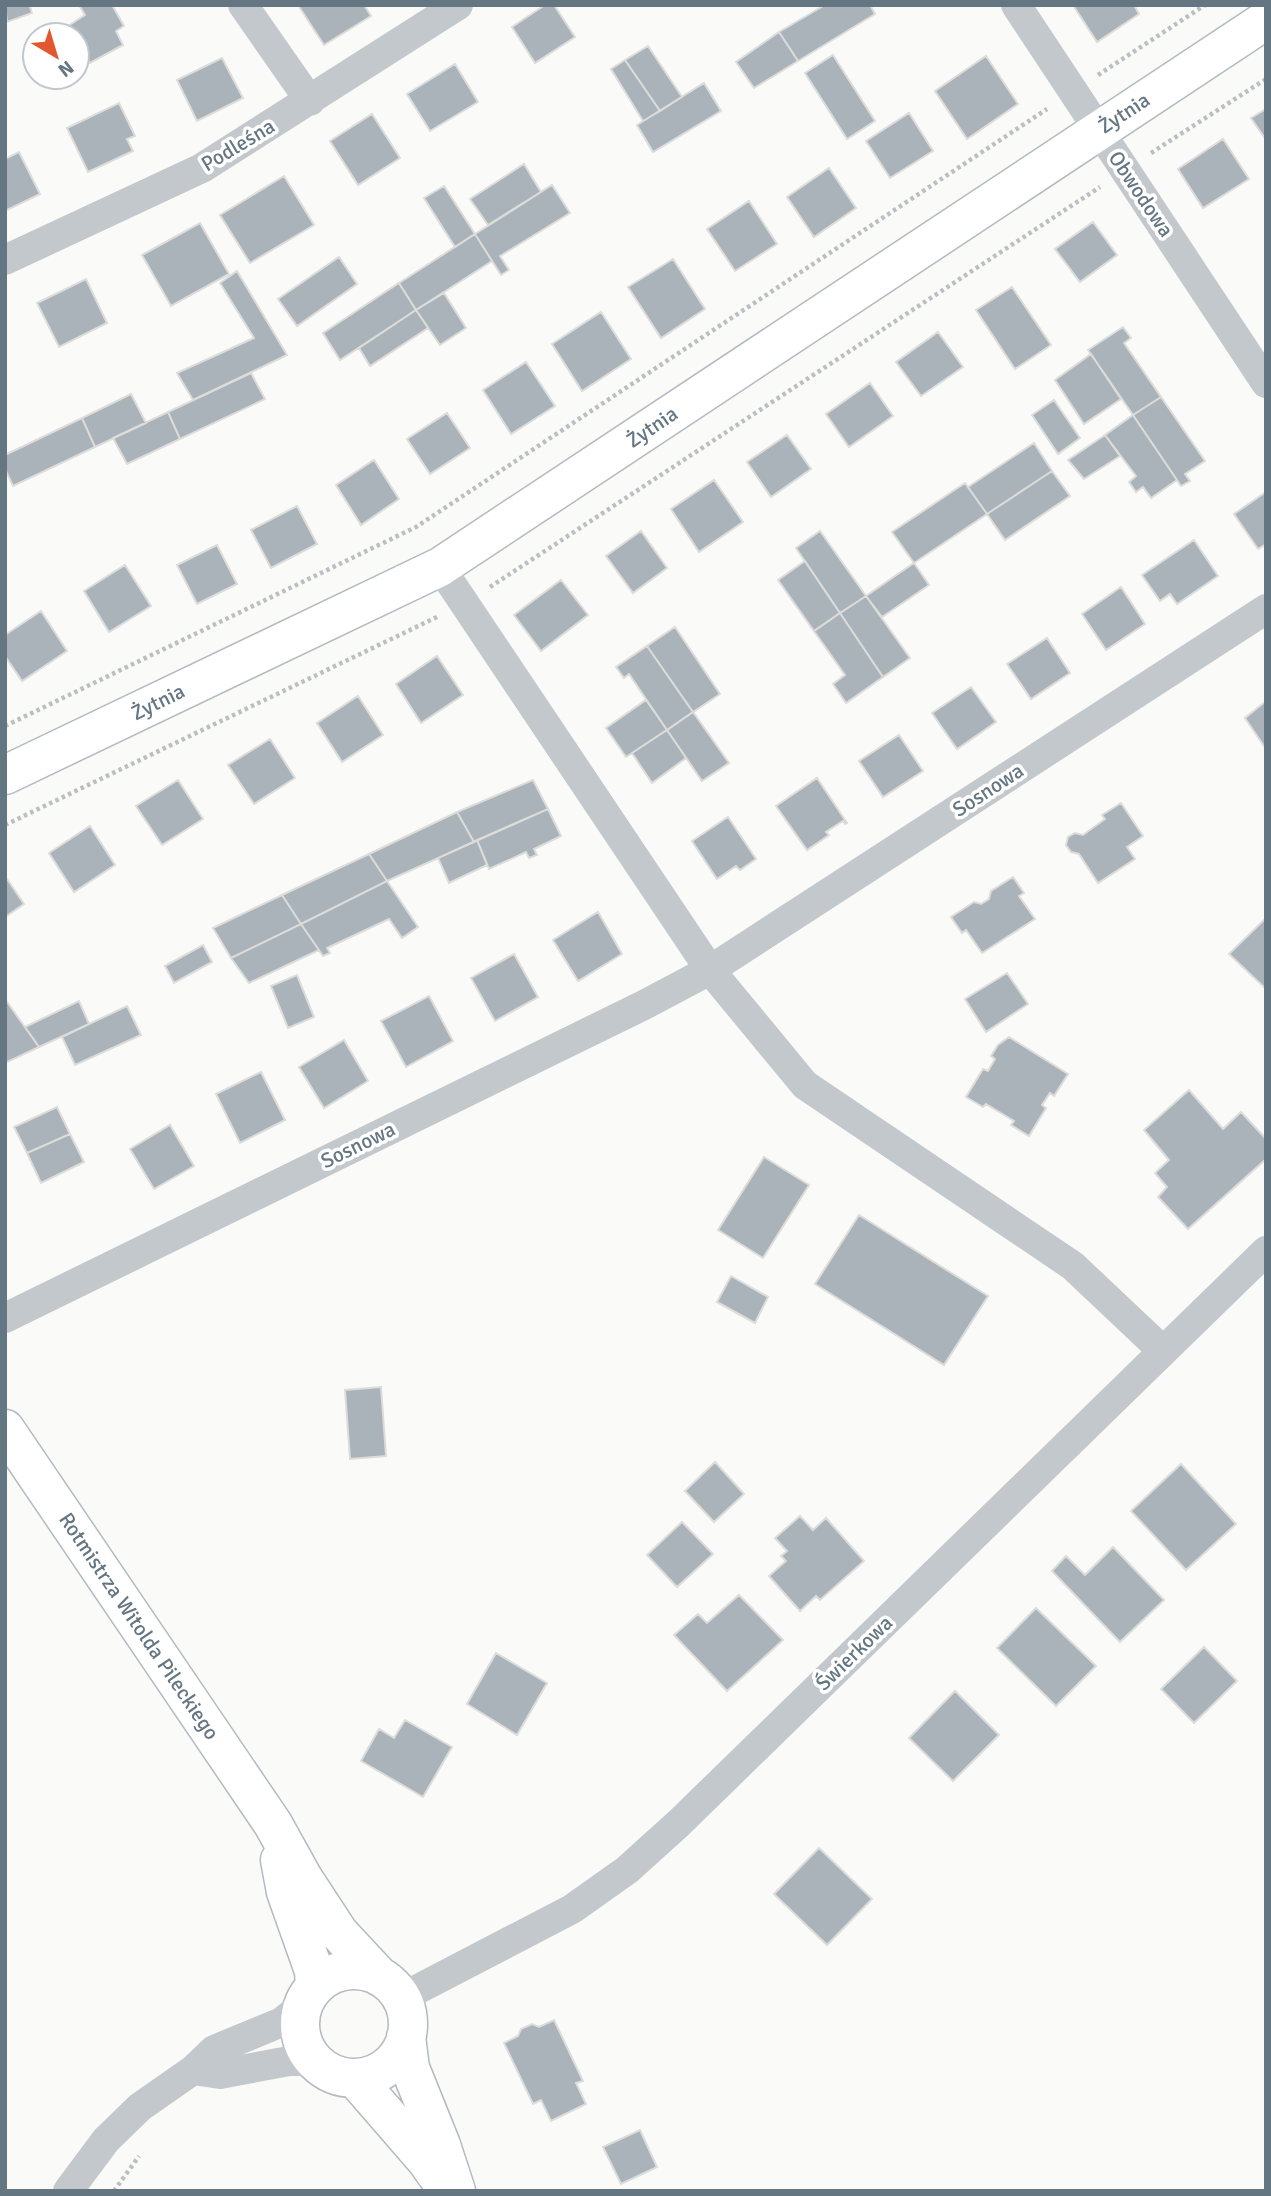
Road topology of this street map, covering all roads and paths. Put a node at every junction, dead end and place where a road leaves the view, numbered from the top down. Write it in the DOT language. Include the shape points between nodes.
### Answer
graph roads {
  1 [pos="243,5"];
  2 [pos="458,5"];
  3 [pos="1016,5"];
  4 [pos="1205,5"];
  5 [pos="1266,20"];
  6 [pos="1073,92"];
  7 [pos="310,101"];
  8 [pos="1098,130"];
  9 [pos="5,260"];
  10 [pos="1266,383"];
  11 [pos="440,568"];
  12 [pos="1266,609"];
  13 [pos="5,726"];
  14 [pos="5,775"];
  15 [pos="710,970"];
  16 [pos="1266,1251"];
  17 [pos="5,1318"];
  18 [pos="1163,1351"];
  19 [pos="5,1429"];
  20 [pos="273,1824"];
  21 [pos="390,1987"];
  22 [pos="310,1995"];
  23 [pos="406,2037"];
  24 [pos="315,2061"];
  25 [pos="193,2070"];
  26 [pos="355,2078"];
  27 [pos="145,2149"];
  28 [pos="68,2191"];
  29 [pos="114,2191"];
  30 [pos="448,2191"];
  31 [pos="456,2191"];
  1 -- 7 [label="street"];
  2 -- 7 [label="street, Podleśna"];
  3 -- 6 [label="street, Obwodowa"];
  4 -- 6 [label="path"];
  5 -- 8 [label="street, Żytnia"];
  6 -- 8 [label="street, Obwodowa"];
  6 -- 13 [label="path" via="416,527"];
  7 -- 9 [label="street, Podleśna" via="202,168"];
  8 -- 10 [label="street, Obwodowa"];
  8 -- 11 [label="street, Żytnia"];
  11 -- 14 [label="street, Żytnia"];
  11 -- 15 [label="street"];
  12 -- 15 [label="street, Sosnowa"];
  15 -- 17 [label="street, Sosnowa"];
  15 -- 18 [label="street" via="804,1085 1073,1266"];
  16 -- 18 [label="street, Świerkowa"];
  18 -- 21 [label="street, Świerkowa" via="627,1870 572,1909 440,1975"];
  19 -- 20 [label="street, Rotmistrza Witolda Pileckiego"];
  20 -- 21 [label="street, Rotmistrza Witolda Pileckiego" via="339,1933"];
  20 -- 22 [label="street, Rotmistrza Witolda Pileckiego" via="286,1892 314,1970"];
  21 -- 22 [label="street" via="363,1971 345,1971 329,1976"];
  21 -- 23 [label="street" via="408,2020"];
  22 -- 24 [label="street" via="300,2020 301,2038"];
  22 -- 25 [label="street" via="282,2022 214,2050"];
  23 -- 26 [label="street" via="387,2067"];
  23 -- 31 [label="street" via="410,2068"];
  24 -- 25 [label="street" via="289,2061 220,2074"];
  24 -- 26 [label="street" via="337,2076"];
  25 -- 28 [label="street" via="139,2107 106,2140"];
  26 -- 30 [label="street"];
  27 -- 29 [label="path"];
}
